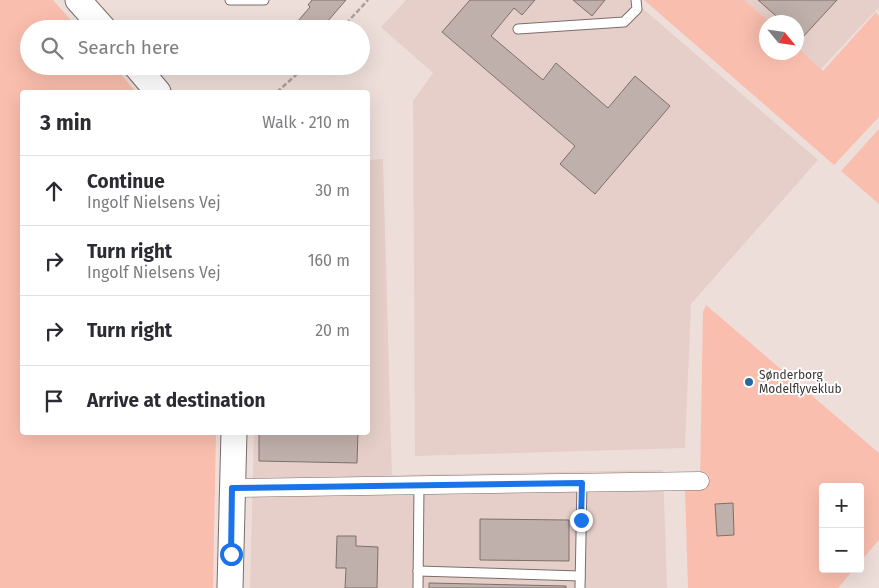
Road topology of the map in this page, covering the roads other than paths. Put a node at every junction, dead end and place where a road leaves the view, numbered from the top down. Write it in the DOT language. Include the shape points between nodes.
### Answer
graph roads {
  1 [pos="78,0"];
  2 [pos="230,0"];
  3 [pos="264,0"];
  4 [pos="636,0"];
  5 [pos="249,1"];
  6 [pos="96,20"];
  7 [pos="518,30"];
  8 [pos="144,75"];
  9 [pos="156,90"];
  10 [pos="234,435"];
  11 [pos="700,481"];
  12 [pos="582,483"];
  13 [pos="419,485"];
  14 [pos="232,488"];
  15 [pos="418,571"];
  16 [pos="580,576"];
  17 [pos="230,588"];
  18 [pos="418,588"];
  19 [pos="580,588"];
  1 -- 6 [label="street"];
  2 -- 5 [label="lane"];
  3 -- 5 [label="lane"];
  4 -- 7 [label="lane" via="636,9 624,22"];
  8 -- 9 [label="street"];
  10 -- 14 [label="street"];
  11 -- 12 [label="street"];
  12 -- 13 [label="street"];
  12 -- 16 [label="lane"];
  13 -- 14 [label="street"];
  13 -- 15 [label="lane"];
  14 -- 17 [label="street"];
  15 -- 16 [label="lane"];
  15 -- 18 [label="lane"];
  16 -- 19 [label="lane"];
}
